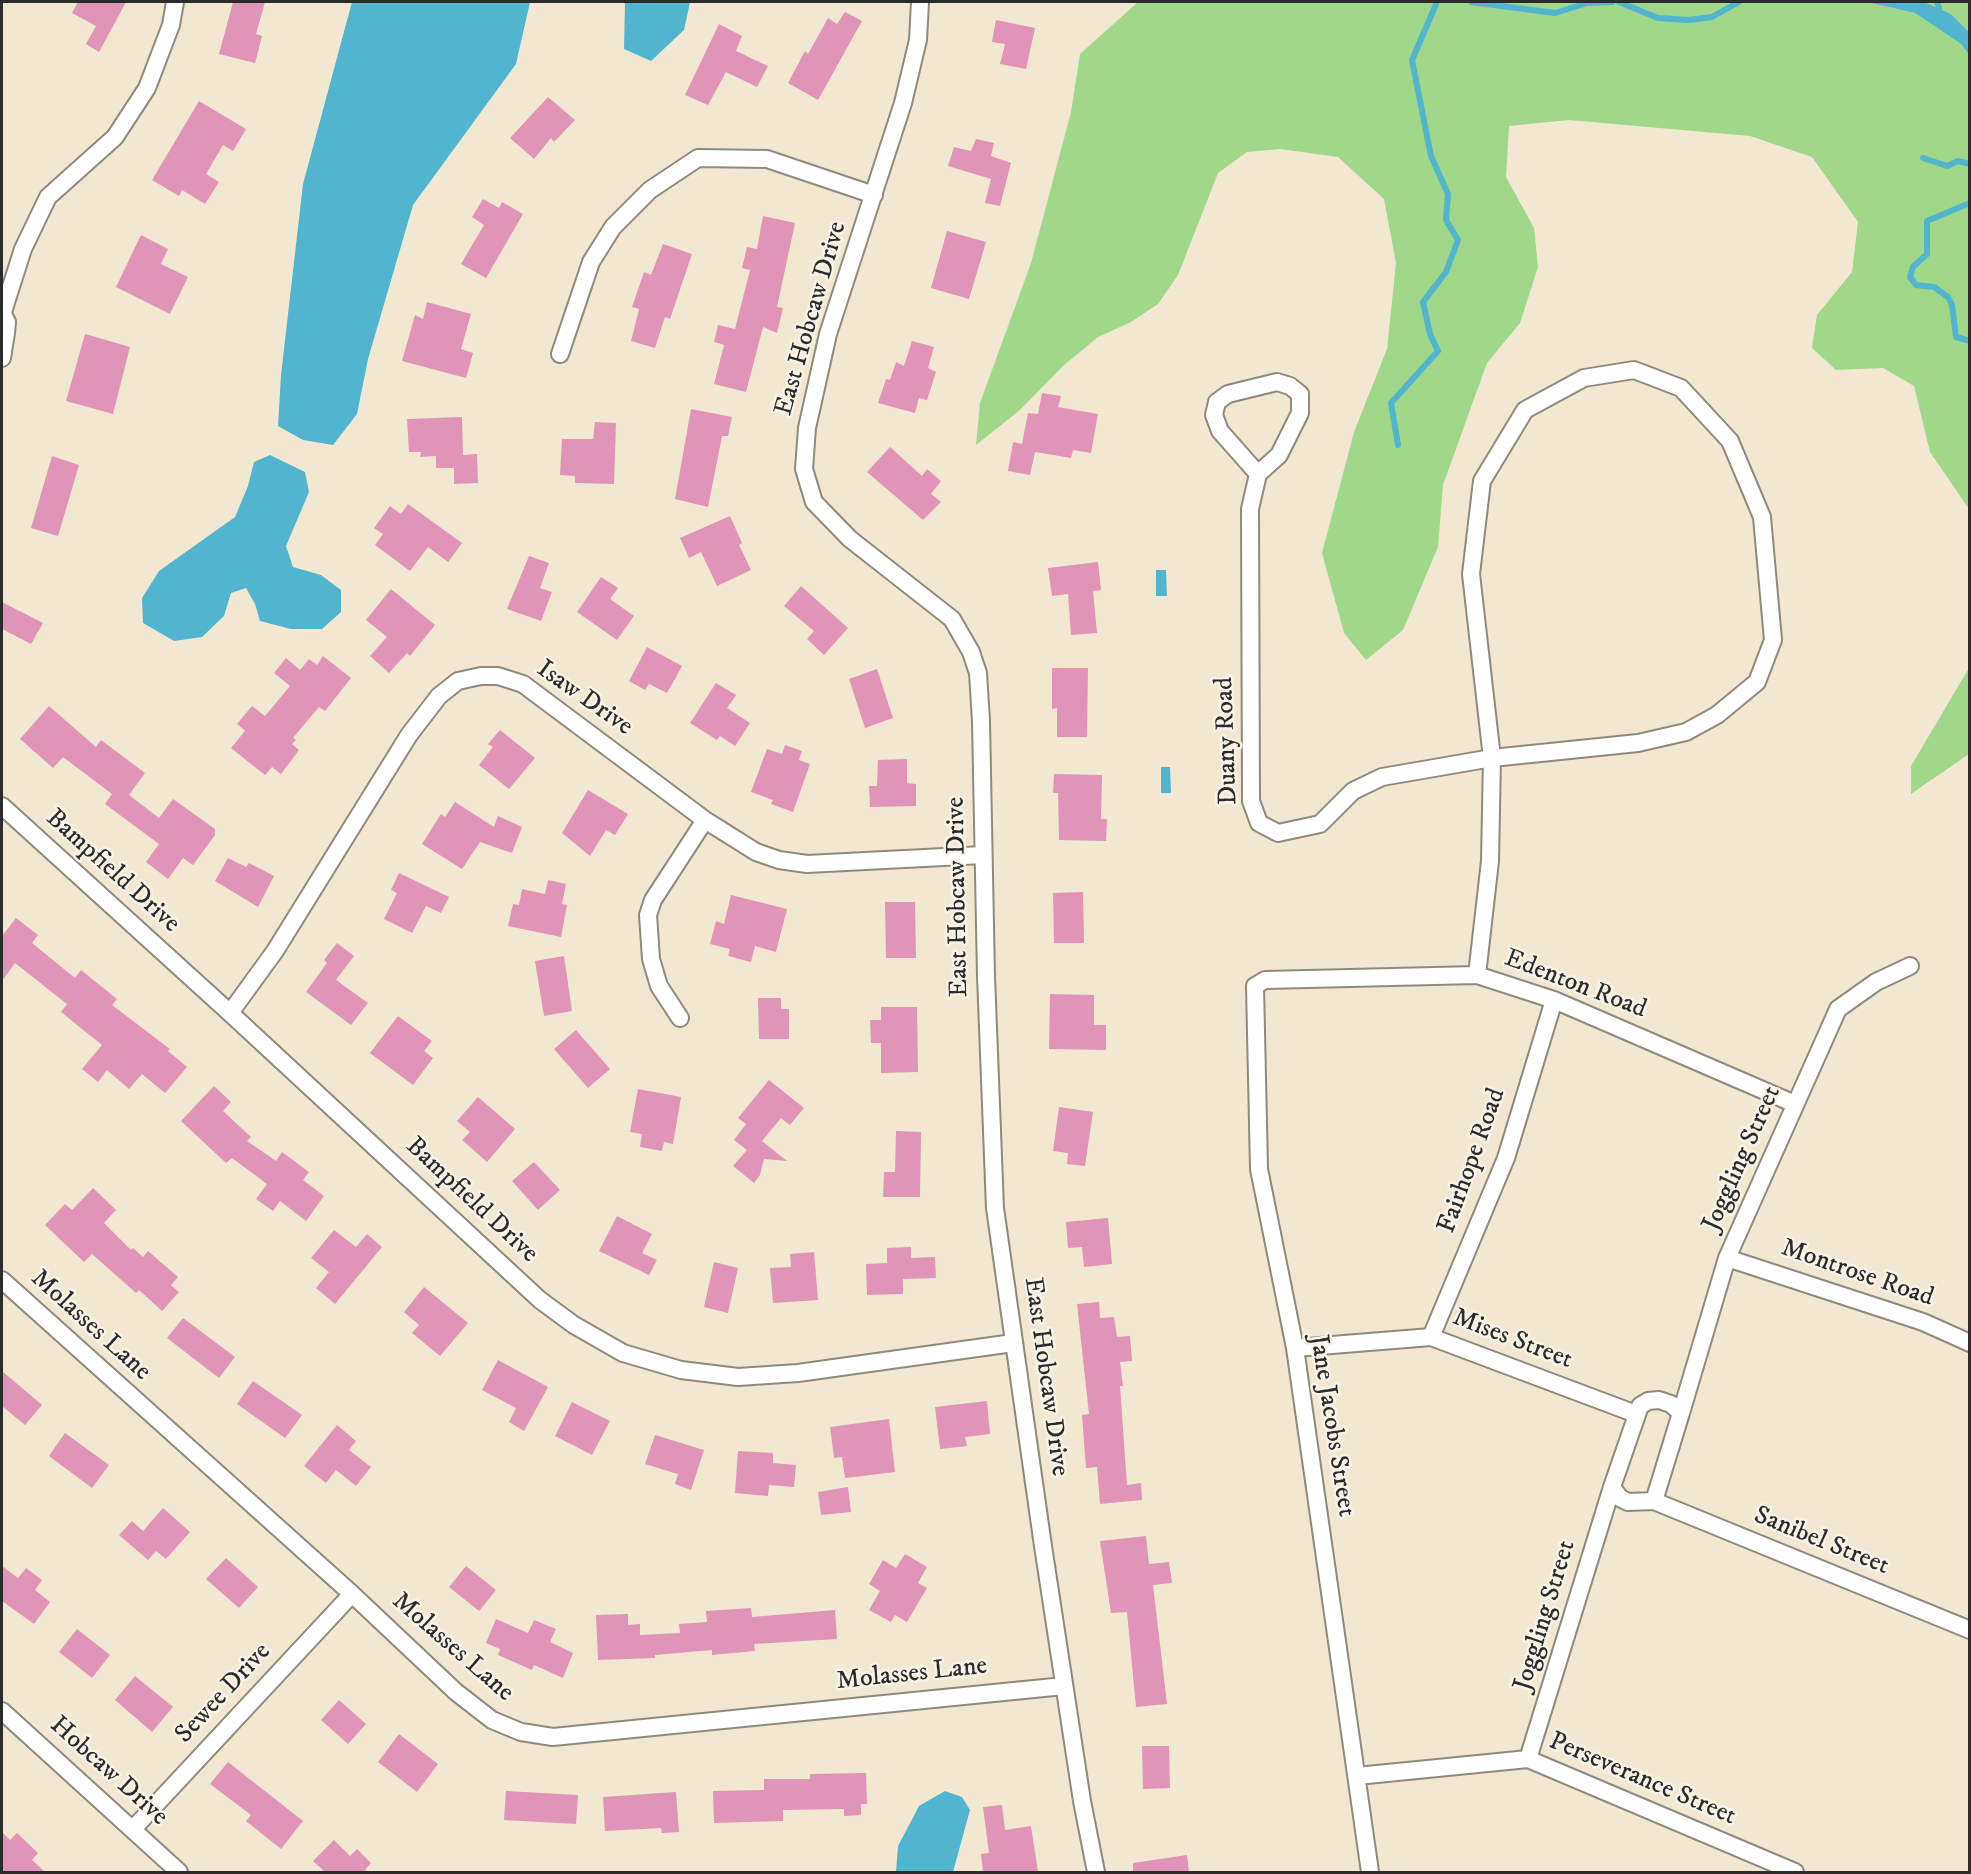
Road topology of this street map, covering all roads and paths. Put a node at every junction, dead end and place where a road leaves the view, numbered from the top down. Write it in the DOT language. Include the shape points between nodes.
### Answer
graph roads {
  1 [pos="175,2"];
  2 [pos="920,2"];
  3 [pos="874,195"];
  4 [pos="2,315"];
  5 [pos="560,354"];
  6 [pos="2,358"];
  7 [pos="1258,474"];
  8 [pos="1492,758"];
  9 [pos="2,806"];
  10 [pos="705,820"];
  11 [pos="983,855"];
  12 [pos="1910,966"];
  13 [pos="1477,975"];
  14 [pos="1255,986"];
  15 [pos="1554,1000"];
  16 [pos="230,1013"];
  17 [pos="680,1018"];
  18 [pos="1795,1104"];
  19 [pos="1727,1258"];
  20 [pos="2,1280"];
  21 [pos="1431,1337"];
  22 [pos="1013,1343"];
  23 [pos="1970,1343"];
  24 [pos="1295,1348"];
  25 [pos="1681,1413"];
  26 [pos="1636,1414"];
  27 [pos="1612,1487"];
  28 [pos="1654,1501"];
  29 [pos="352,1594"];
  30 [pos="1970,1630"];
  31 [pos="1064,1686"];
  32 [pos="2,1711"];
  33 [pos="1528,1760"];
  34 [pos="1357,1776"];
  35 [pos="133,1829"];
  36 [pos="179,1872"];
  37 [pos="1096,1872"];
  38 [pos="1370,1872"];
  39 [pos="1796,1872"];
  1 -- 4 [label="street" via="171,25 147,88 115,137 48,197 23,249"];
  2 -- 3 [label="street, East Hobcaw Drive" via="918,40 903,104"];
  3 -- 5 [label="street" via="767,159 698,158 650,190 613,227 591,262"];
  3 -- 11 [label="street, East Hobcaw Drive" via="828,334 807,428 804,469 814,502 850,539 952,619 971,652 978,673 981,721"];
  4 -- 6 [label="street" via="7,322"];
  7 -- 7 [label="street" via="1279,455 1300,413 1300,394 1277,382 1228,394 1217,402 1214,415 1220,431"];
  7 -- 8 [label="street, Duany Road" via="1250,520 1251,801 1259,823 1278,833 1320,824 1353,791 1382,777"];
  8 -- 8 [label="street" via="1638,743 1686,732 1717,715 1757,682 1773,640 1762,516 1730,441 1681,387 1634,370 1584,378 1525,410 1482,481 1471,574"];
  8 -- 13 [label="street" via="1490,861"];
  9 -- 16 [label="street, Bampfield Drive"];
  10 -- 11 [label="street, Isaw Drive" via="756,852 807,864"];
  10 -- 16 [label="street, Isaw Drive" via="523,684 498,676 458,681 439,696 409,735 275,951"];
  10 -- 17 [label="street" via="653,900 648,915 651,958 659,986"];
  11 -- 22 [label="street, East Hobcaw Drive" via="995,1208"];
  12 -- 18 [label="street, Joggling Street" via="1876,982 1839,1009"];
  13 -- 14 [label="street, Edenton Road" via="1265,980"];
  13 -- 15 [label="street, Edenton Road"];
  14 -- 24 [label="street, Jane Jacobs Street" via="1259,1169"];
  15 -- 18 [label="street, Edenton Road"];
  15 -- 21 [label="street, Fairhope Road" via="1506,1158"];
  16 -- 22 [label="street, Bampfield Drive" via="540,1300 623,1353 681,1370 738,1377 798,1373"];
  18 -- 19 [label="street, Joggling Street"];
  19 -- 23 [label="street, Montrose Road" via="1923,1322"];
  19 -- 25 [label="street, Joggling Street"];
  20 -- 29 [label="street, Molasses Lane"];
  21 -- 24 [label="street, Mises Street"];
  21 -- 26 [label="street, Mises Street"];
  22 -- 31 [label="street, East Hobcaw Drive"];
  24 -- 34 [label="street, Jane Jacobs Street"];
  25 -- 26 [label="street" via="1659,1400 1647,1401"];
  25 -- 28 [label="street, Joggling Street"];
  26 -- 27 [label="street, Joggling Street"];
  27 -- 28 [label="street, Sanibel Street" via="1628,1502"];
  27 -- 33 [label="street, Joggling Street"];
  28 -- 30 [label="street, Sanibel Street"];
  29 -- 31 [label="street, Molasses Lane" via="456,1692 492,1720 521,1732 553,1737"];
  29 -- 35 [label="street, Sewee Drive"];
  31 -- 37 [label="street, East Hobcaw Drive"];
  32 -- 35 [label="street, Hobcaw Drive"];
  33 -- 34 [label="street, Perseverance Street"];
  33 -- 39 [label="street, Perseverance Street"];
  34 -- 38 [label="street, Jane Jacobs Street"];
  35 -- 36 [label="street, Hobcaw Drive"];
}
